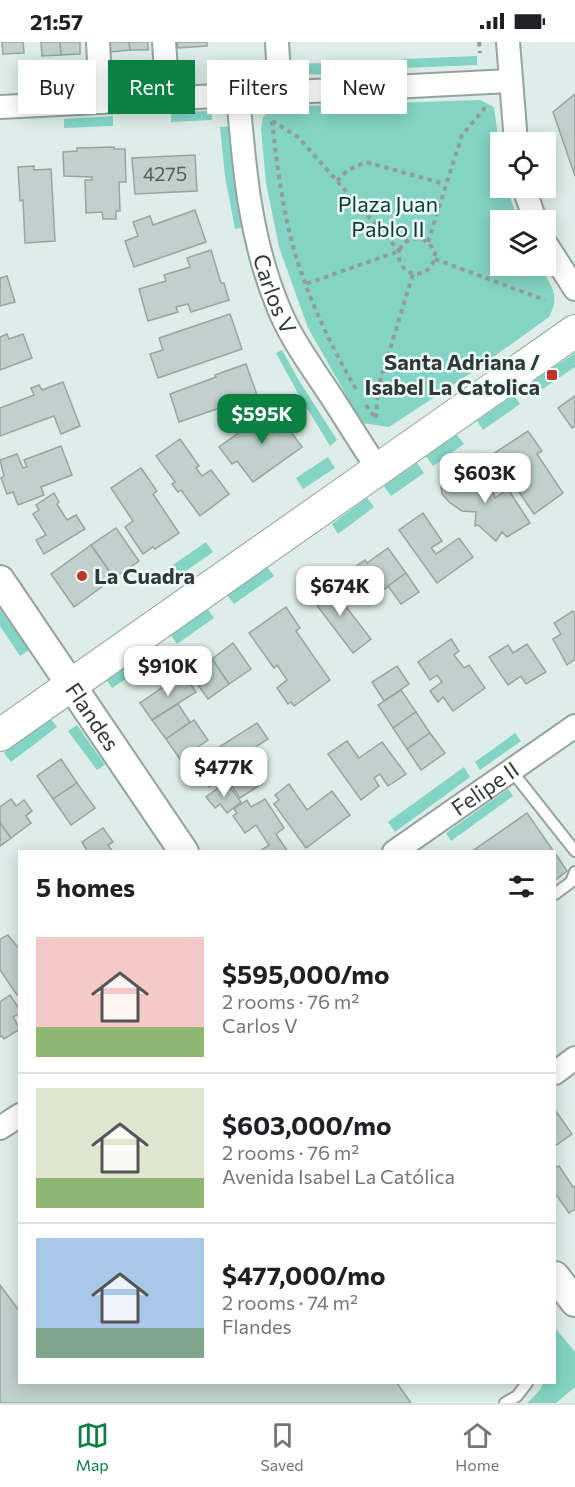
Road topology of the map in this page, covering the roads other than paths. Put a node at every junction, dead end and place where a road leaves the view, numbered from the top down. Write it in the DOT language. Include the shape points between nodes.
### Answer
graph roads {
  1 [pos="98,42"];
  2 [pos="164,42"];
  3 [pos="277,42"];
  4 [pos="508,42"];
  5 [pos="165,60"];
  6 [pos="278,60"];
  7 [pos="510,81"];
  8 [pos="309,91"];
  9 [pos="101,102"];
  10 [pos="108,102"];
  11 [pos="0,107"];
  12 [pos="239,114"];
  13 [pos="515,132"];
  14 [pos="556,260"];
  15 [pos="575,290"];
  16 [pos="575,331"];
  17 [pos="378,469"];
  18 [pos="0,580"];
  19 [pos="70,686"];
  20 [pos="575,726"];
  21 [pos="0,735"];
  22 [pos="511,770"];
  23 [pos="183,850"];
  24 [pos="397,850"];
  25 [pos="575,851"];
  26 [pos="575,872"];
  27 [pos="556,893"];
  28 [pos="575,1058"];
  29 [pos="556,1071"];
  30 [pos="18,1116"];
  31 [pos="0,1128"];
  32 [pos="556,1277"];
  33 [pos="575,1302"];
  34 [pos="526,1384"];
  35 [pos="505,1403"];
  1 -- 9 [label="street"];
  2 -- 5 [label="street"];
  3 -- 6 [label="street"];
  4 -- 7 [label="street"];
  7 -- 8 [label="street"];
  7 -- 13 [label="street"];
  9 -- 10 [label="street"];
  9 -- 11 [label="street"];
  12 -- 17 [label="street, Carlos V" via="249,204 279,308 292,336"];
  14 -- 15 [label="street"];
  16 -- 17 [label="main road"];
  17 -- 19 [label="main road"];
  18 -- 19 [label="street, Flandes"];
  19 -- 21 [label="main road"];
  19 -- 23 [label="street, Flandes"];
  20 -- 22 [label="street, Felipe II"];
  22 -- 24 [label="street, Felipe II"];
  22 -- 25 [label="lane"];
  26 -- 27 [label="lane" via="571,882"];
  28 -- 29 [label="street"];
  30 -- 31 [label="street"];
  32 -- 33 [label="street"];
  34 -- 35 [label="lane"];
}
